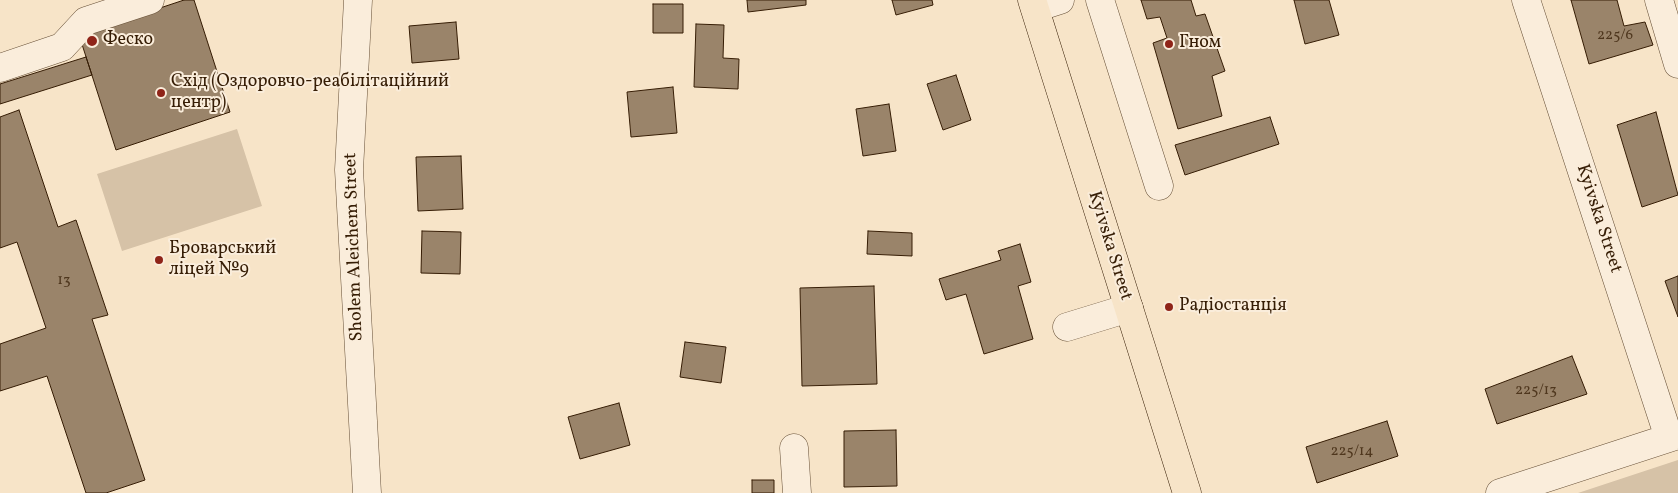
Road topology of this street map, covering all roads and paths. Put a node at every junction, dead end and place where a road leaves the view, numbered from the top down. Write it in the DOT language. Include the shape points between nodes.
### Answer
graph roads {
  1 [pos="150,0"];
  2 [pos="358,0"];
  3 [pos="1060,0"];
  4 [pos="1100,0"];
  5 [pos="1526,0"];
  6 [pos="1659,0"];
  7 [pos="1033,4"];
  8 [pos="1678,64"];
  9 [pos="0,68"];
  10 [pos="1159,186"];
  11 [pos="1129,308"];
  12 [pos="1066,327"];
  13 [pos="1674,436"];
  14 [pos="794,448"];
  15 [pos="367,493"];
  16 [pos="797,493"];
  17 [pos="1187,493"];
  18 [pos="1500,493"];
  1 -- 9 [label="street" via="86,21 62,47"];
  2 -- 15 [label="street, Sholem Aleichem Street" via="349,170"];
  3 -- 7 [label="street"];
  4 -- 10 [label="street"];
  5 -- 13 [label="street, Kyivska Street"];
  6 -- 8 [label="street"];
  7 -- 11 [label="main road, Kyivska Street"];
  11 -- 12 [label="street"];
  11 -- 17 [label="main road, Kyivska Street"];
  13 -- 18 [label="street"];
  14 -- 16 [label="street"];
}
